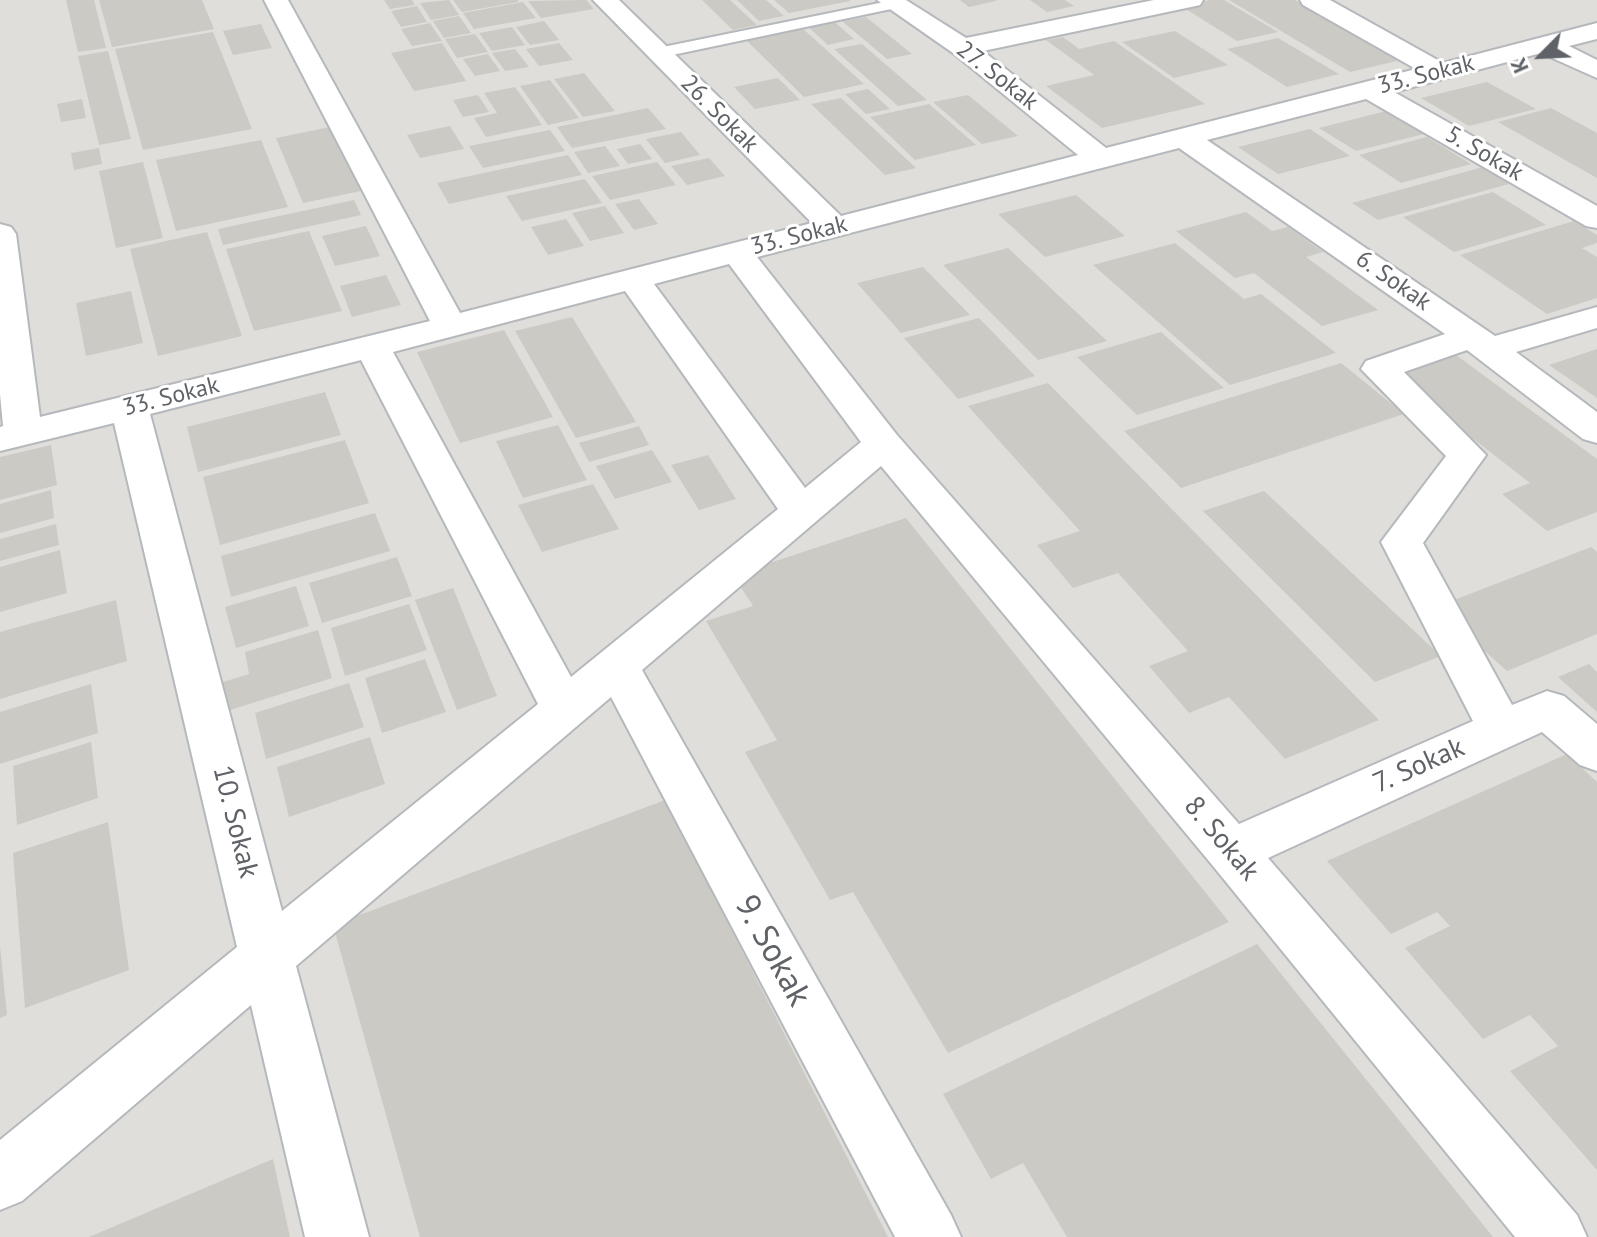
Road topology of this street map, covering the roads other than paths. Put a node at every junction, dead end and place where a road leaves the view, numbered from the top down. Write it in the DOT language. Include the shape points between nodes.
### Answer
graph roads {
  1 [pos="276,0"];
  2 [pos="605,0"];
  3 [pos="1191,0"];
  4 [pos="1312,0"];
  5 [pos="893,2"];
  6 [pos="1597,31"];
  7 [pos="1545,45"];
  8 [pos="962,47"];
  9 [pos="658,53"];
  10 [pos="1597,70"];
  11 [pos="1440,72"];
  12 [pos="1371,90"];
  13 [pos="1184,138"];
  14 [pos="1101,159"];
  15 [pos="1597,219"];
  16 [pos="834,227"];
  17 [pos="0,234"];
  18 [pos="737,253"];
  19 [pos="633,279"];
  20 [pos="1597,317"];
  21 [pos="450,326"];
  22 [pos="1480,342"];
  23 [pos="372,346"];
  24 [pos="129,407"];
  25 [pos="1597,431"];
  26 [pos="12,436"];
  27 [pos="883,444"];
  28 [pos="801,512"];
  29 [pos="616,664"];
  30 [pos="564,708"];
  31 [pos="1501,729"];
  32 [pos="1597,752"];
  33 [pos="1231,851"];
  34 [pos="269,953"];
  35 [pos="0,1179"];
  36 [pos="337,1237"];
  37 [pos="929,1237"];
  38 [pos="1555,1237"];
  1 -- 21 [label="street"];
  2 -- 9 [label="street, 26. Sokak"];
  3 -- 8 [label="street"];
  4 -- 11 [label="street"];
  5 -- 8 [label="street, 27. Sokak"];
  5 -- 9 [label="lane"];
  6 -- 7 [label="street, 33. Sokak"];
  7 -- 10 [label="street"];
  7 -- 11 [label="street, 33. Sokak"];
  8 -- 14 [label="street, 27. Sokak"];
  9 -- 16 [label="street, 26. Sokak"];
  11 -- 12 [label="street, 33. Sokak"];
  12 -- 13 [label="street, 33. Sokak"];
  12 -- 15 [label="street, 5. Sokak"];
  13 -- 14 [label="street, 33. Sokak"];
  13 -- 22 [label="street, 6. Sokak"];
  14 -- 16 [label="street, 33. Sokak"];
  16 -- 18 [label="street, 33. Sokak"];
  17 -- 26 [label="street"];
  18 -- 19 [label="street, 33. Sokak"];
  18 -- 27 [label="street, 8. Sokak"];
  19 -- 21 [label="street, 33. Sokak"];
  19 -- 28 [label="street"];
  20 -- 22 [label="street"];
  21 -- 23 [label="street, 33. Sokak"];
  22 -- 25 [label="street, 6. Sokak"];
  22 -- 31 [label="street" via="1379,369 1467,455 1402,542"];
  23 -- 24 [label="street, 33. Sokak"];
  23 -- 30 [label="street"];
  24 -- 26 [label="street, 33. Sokak"];
  24 -- 34 [label="street, 10. Sokak"];
  27 -- 28 [label="street"];
  27 -- 33 [label="street, 8. Sokak"];
  28 -- 29 [label="street"];
  29 -- 30 [label="street"];
  29 -- 37 [label="street, 9. Sokak"];
  30 -- 34 [label="street"];
  31 -- 32 [label="street, 7. Sokak" via="1547,709"];
  31 -- 33 [label="street, 7. Sokak"];
  33 -- 38 [label="street, 8. Sokak"];
  34 -- 35 [label="street"];
  34 -- 36 [label="street, 10. Sokak"];
}
